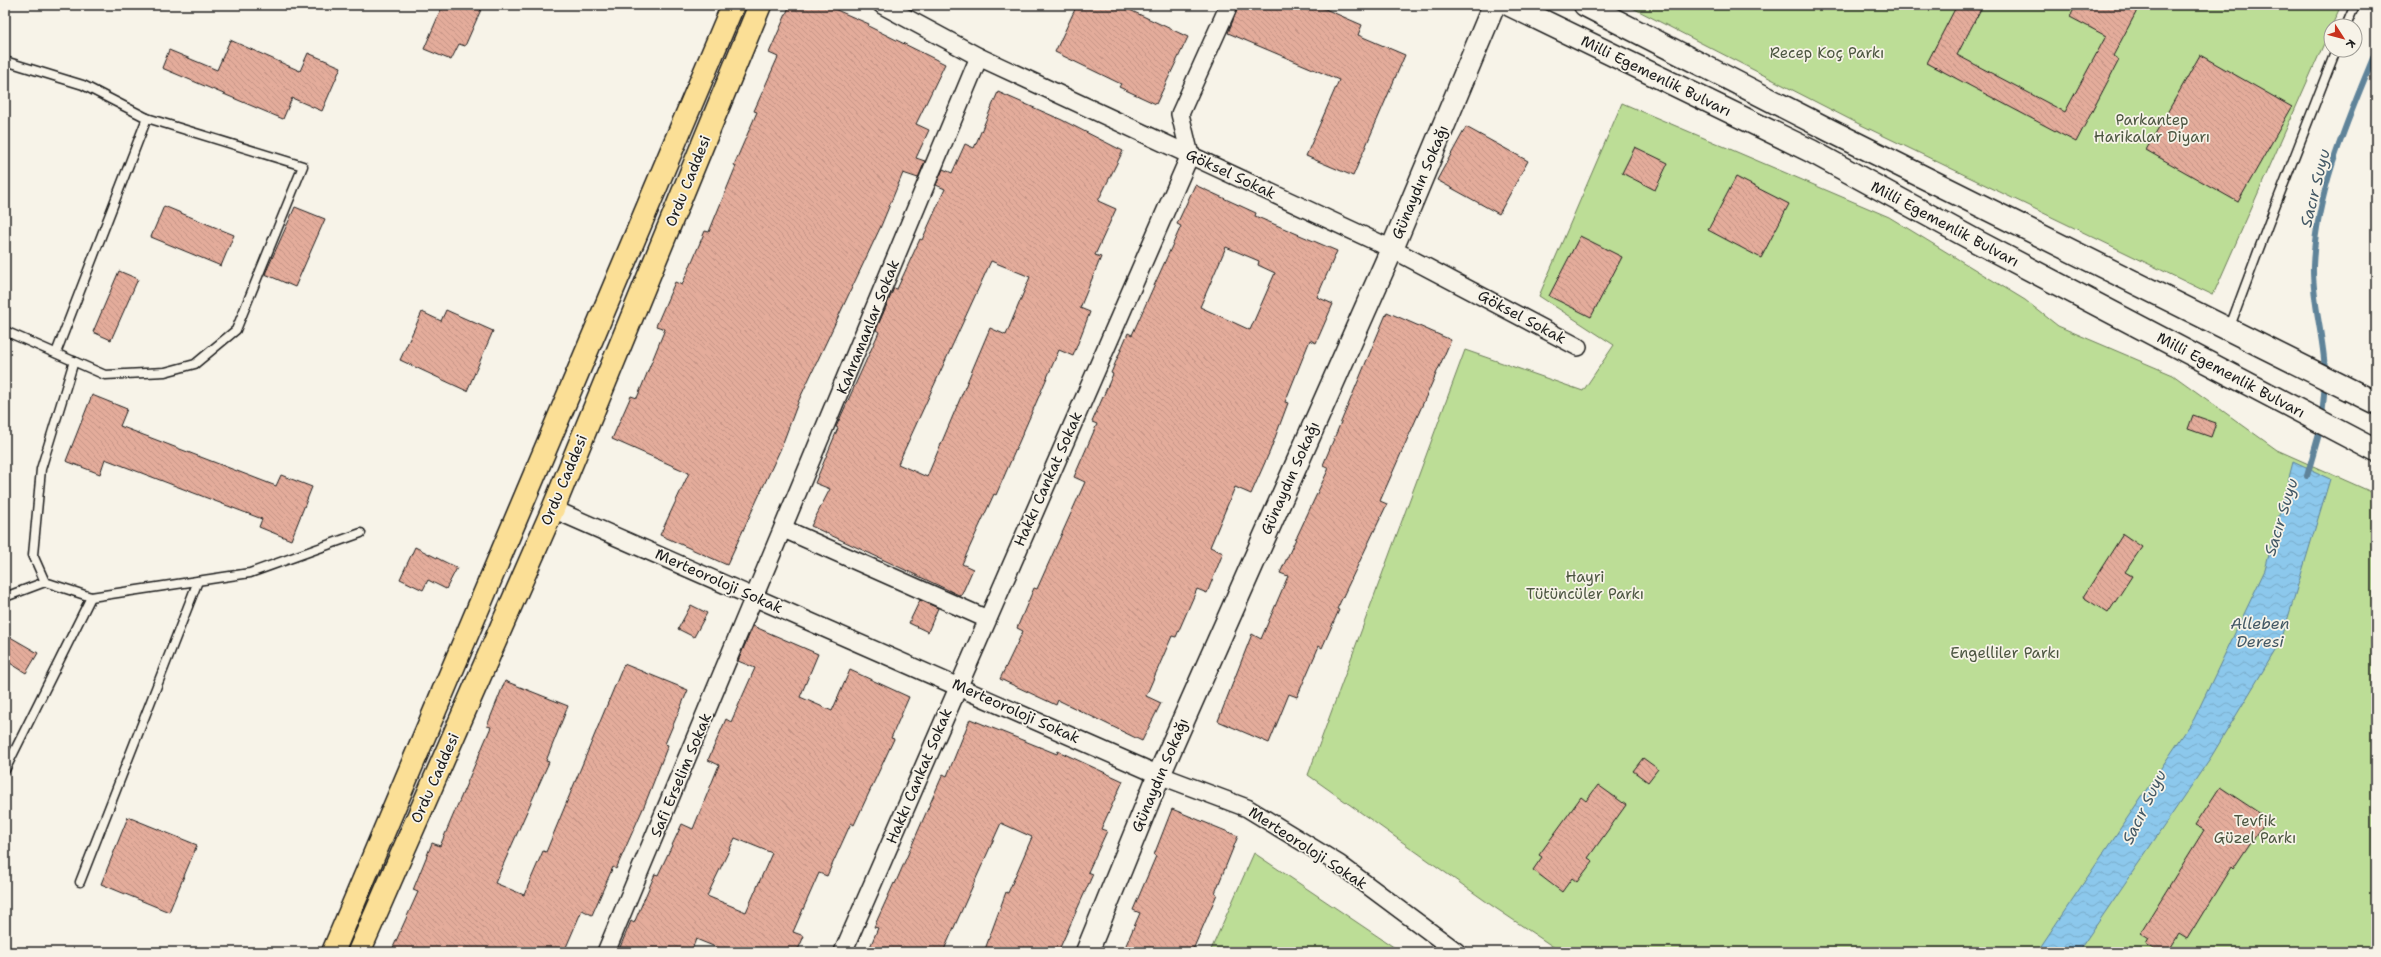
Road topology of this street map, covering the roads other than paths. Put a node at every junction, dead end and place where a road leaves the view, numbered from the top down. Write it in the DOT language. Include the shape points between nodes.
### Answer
graph roads {
  1 [pos="733,5"];
  2 [pos="760,5"];
  3 [pos="882,5"];
  4 [pos="1229,5"];
  5 [pos="1494,5"];
  6 [pos="1510,5"];
  7 [pos="1585,5"];
  8 [pos="2355,5"];
  9 [pos="2349,18"];
  10 [pos="979,57"];
  11 [pos="2333,58"];
  12 [pos="5,61"];
  13 [pos="147,118"];
  14 [pos="1190,155"];
  15 [pos="1392,249"];
  16 [pos="2229,330"];
  17 [pos="5,331"];
  18 [pos="1578,347"];
  19 [pos="56,353"];
  20 [pos="74,361"];
  21 [pos="2376,403"];
  22 [pos="2369,447"];
  23 [pos="553,509"];
  24 [pos="784,529"];
  25 [pos="361,532"];
  26 [pos="198,581"];
  27 [pos="45,582"];
  28 [pos="5,597"];
  29 [pos="91,597"];
  30 [pos="756,597"];
  31 [pos="987,619"];
  32 [pos="958,686"];
  33 [pos="5,770"];
  34 [pos="1159,775"];
  35 [pos="80,882"];
  36 [pos="333,952"];
  37 [pos="359,952"];
  38 [pos="606,952"];
  39 [pos="843,952"];
  40 [pos="1086,952"];
  41 [pos="1457,952"];
  1 -- 36 [label="main road, Ordu Caddesi"];
  2 -- 23 [label="main road, Ordu Caddesi"];
  3 -- 10 [label="street, Göksel Sokak"];
  4 -- 14 [label="street" via="1180,114"];
  5 -- 15 [label="main road, Günaydın Sokağı"];
  6 -- 22 [label="main road, Milli Egemenlik Bulvarı" via="1811,151 1974,240"];
  7 -- 16 [label="main road, Milli Egemenlik Bulvarı"];
  8 -- 9 [label="lane"];
  10 -- 14 [label="street, Göksel Sokak"];
  10 -- 24 [label="street, Kahramanlar Sokak"];
  11 -- 16 [label="lane"];
  12 -- 13 [label="lane" via="83,85"];
  13 -- 19 [label="lane"];
  13 -- 20 [label="lane" via="303,166 236,330 196,364 165,372 105,375"];
  14 -- 15 [label="street, Göksel Sokak"];
  14 -- 31 [label="street, Hakkı Cankat Sokak"];
  15 -- 18 [label="street, Göksel Sokak"];
  15 -- 34 [label="main road, Günaydın Sokağı"];
  16 -- 21 [label="main road, Milli Egemenlik Bulvarı"];
  17 -- 19 [label="lane"];
  19 -- 20 [label="lane"];
  20 -- 27 [label="lane" via="41,469 33,555"];
  23 -- 30 [label="street, Merteoroloji Sokak"];
  23 -- 37 [label="main road, Ordu Caddesi"];
  24 -- 30 [label="street, Kahramanlar Sokak"];
  24 -- 31 [label="street"];
  25 -- 26 [label="lane" via="250,573"];
  26 -- 29 [label="lane"];
  26 -- 35 [label="lane"];
  27 -- 28 [label="lane"];
  27 -- 29 [label="lane"];
  29 -- 33 [label="lane"];
  30 -- 32 [label="street, Merteoroloji Sokak"];
  30 -- 38 [label="street, Safi Erselim Sokak"];
  31 -- 32 [label="street, Hakkı Cankat Sokak"];
  32 -- 34 [label="street, Merteoroloji Sokak"];
  32 -- 39 [label="street, Hakkı Cankat Sokak"];
  34 -- 40 [label="main road, Günaydın Sokağı"];
  34 -- 41 [label="street, Merteoroloji Sokak" via="1247,808 1339,864"];
}
